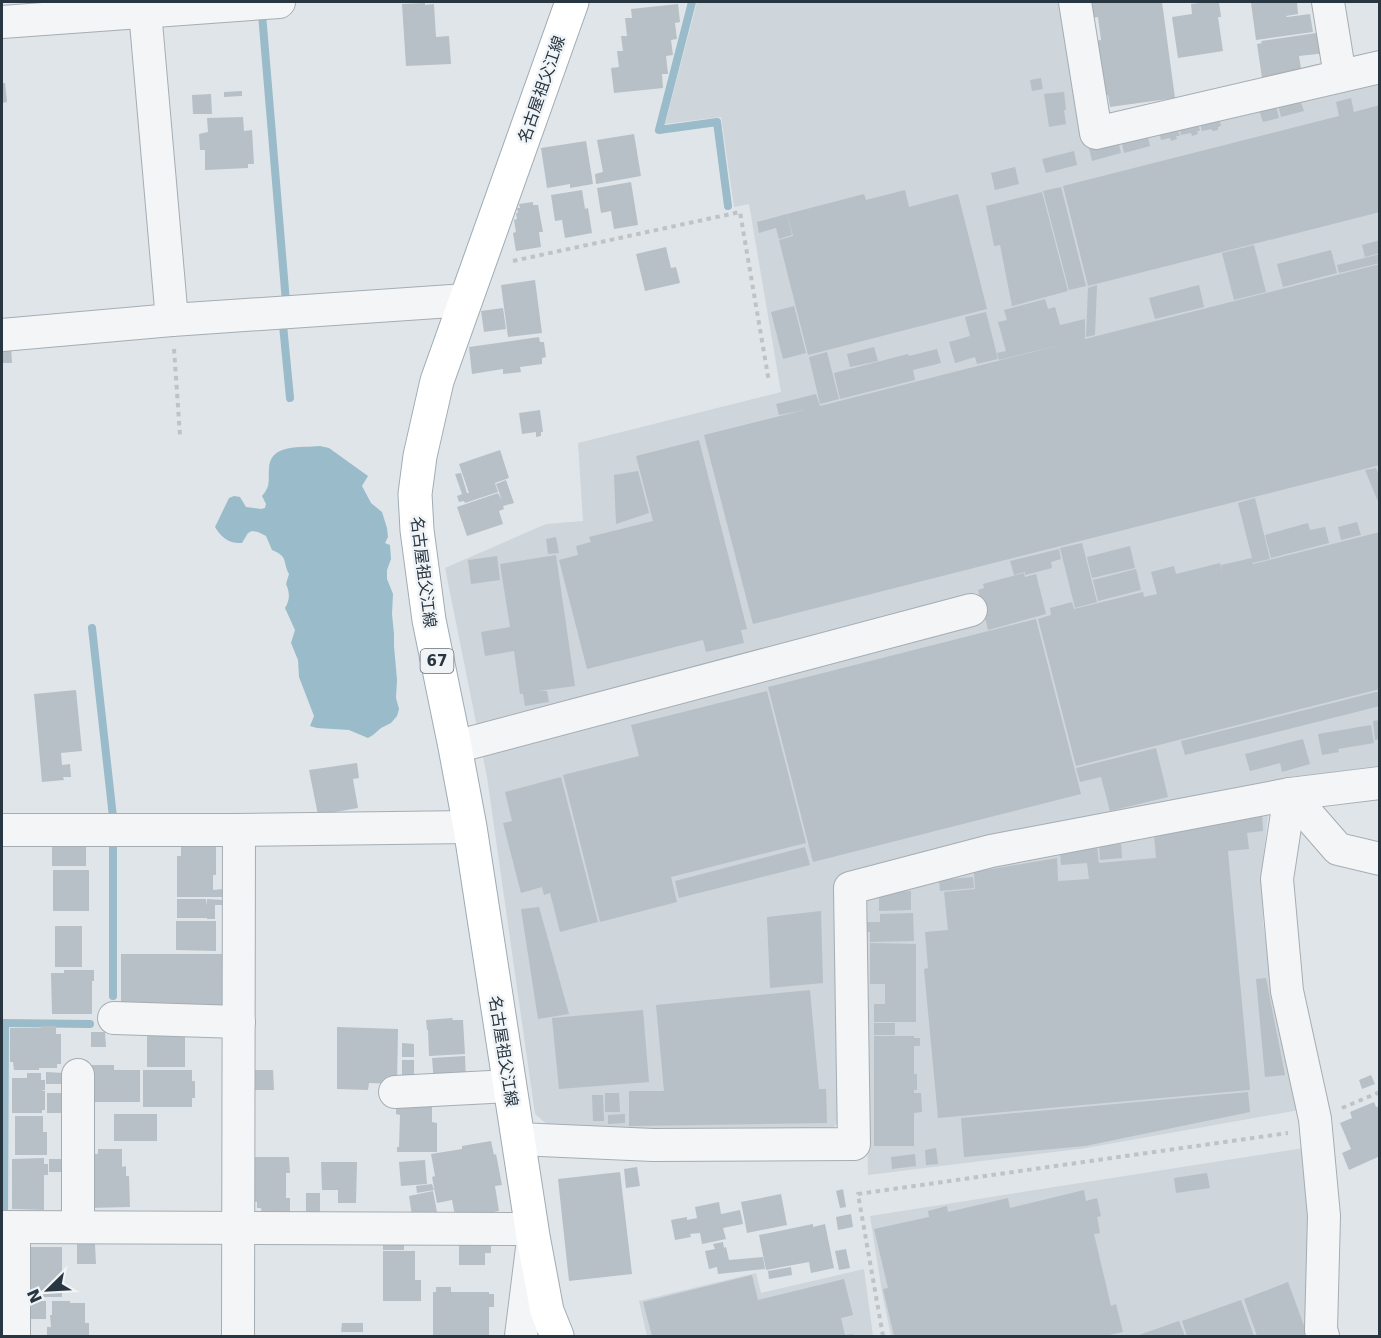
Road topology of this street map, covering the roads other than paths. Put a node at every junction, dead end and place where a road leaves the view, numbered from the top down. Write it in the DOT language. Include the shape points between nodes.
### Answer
graph roads {
  1 [pos="279,2"];
  2 [pos="572,2"];
  3 [pos="1075,2"];
  4 [pos="1328,2"];
  5 [pos="147,8"];
  6 [pos="2,22"];
  7 [pos="1380,67"];
  8 [pos="1340,76"];
  9 [pos="466,300"];
  10 [pos="172,320"];
  11 [pos="2,335"];
  12 [pos="971,610"];
  13 [pos="455,747"];
  14 [pos="1380,783"];
  15 [pos="1290,794"];
  16 [pos="470,827"];
  17 [pos="2,830"];
  18 [pos="239,830"];
  19 [pos="1380,859"];
  20 [pos="114,1018"];
  21 [pos="239,1022"];
  22 [pos="78,1075"];
  23 [pos="510,1086"];
  24 [pos="394,1092"];
  25 [pos="518,1139"];
  26 [pos="8,1227"];
  27 [pos="78,1227"];
  28 [pos="238,1227"];
  29 [pos="533,1233"];
  30 [pos="14,1336"];
  31 [pos="238,1336"];
  32 [pos="521,1336"];
  33 [pos="557,1336"];
  34 [pos="1323,1336"];
  1 -- 5 [label="street"];
  2 -- 9 [label="main road, 名古屋祖父江線 / 67"];
  3 -- 8 [label="street" via="1096,133"];
  4 -- 8 [label="street"];
  5 -- 6 [label="street"];
  5 -- 10 [label="street"];
  7 -- 8 [label="street"];
  9 -- 10 [label="street"];
  9 -- 13 [label="main road, 名古屋祖父江線 / 67" via="437,381 415,494 429,620"];
  10 -- 11 [label="street"];
  12 -- 13 [label="street"];
  13 -- 16 [label="main road, 名古屋祖父江線 / 67"];
  14 -- 15 [label="street"];
  15 -- 19 [label="street" via="1338,849"];
  15 -- 25 [label="street" via="991,851 850,888 854,1144"];
  15 -- 34 [label="street" via="1277,879 1287,991 1315,1124 1324,1216"];
  16 -- 18 [label="street"];
  16 -- 23 [label="main road, 名古屋祖父江線 / 67"];
  17 -- 18 [label="street"];
  18 -- 21 [label="street"];
  20 -- 21 [label="street"];
  21 -- 28 [label="street"];
  22 -- 27 [label="street"];
  23 -- 24 [label="street"];
  23 -- 25 [label="main road, 名古屋祖父江線 / 67"];
  25 -- 29 [label="main road, 名古屋祖父江線 / 67"];
  26 -- 27 [label="street"];
  26 -- 30 [label="street"];
  27 -- 28 [label="street"];
  28 -- 29 [label="street"];
  28 -- 31 [label="street"];
  29 -- 32 [label="street"];
  29 -- 33 [label="main road, 名古屋祖父江線 / 67" via="548,1311"];
}
